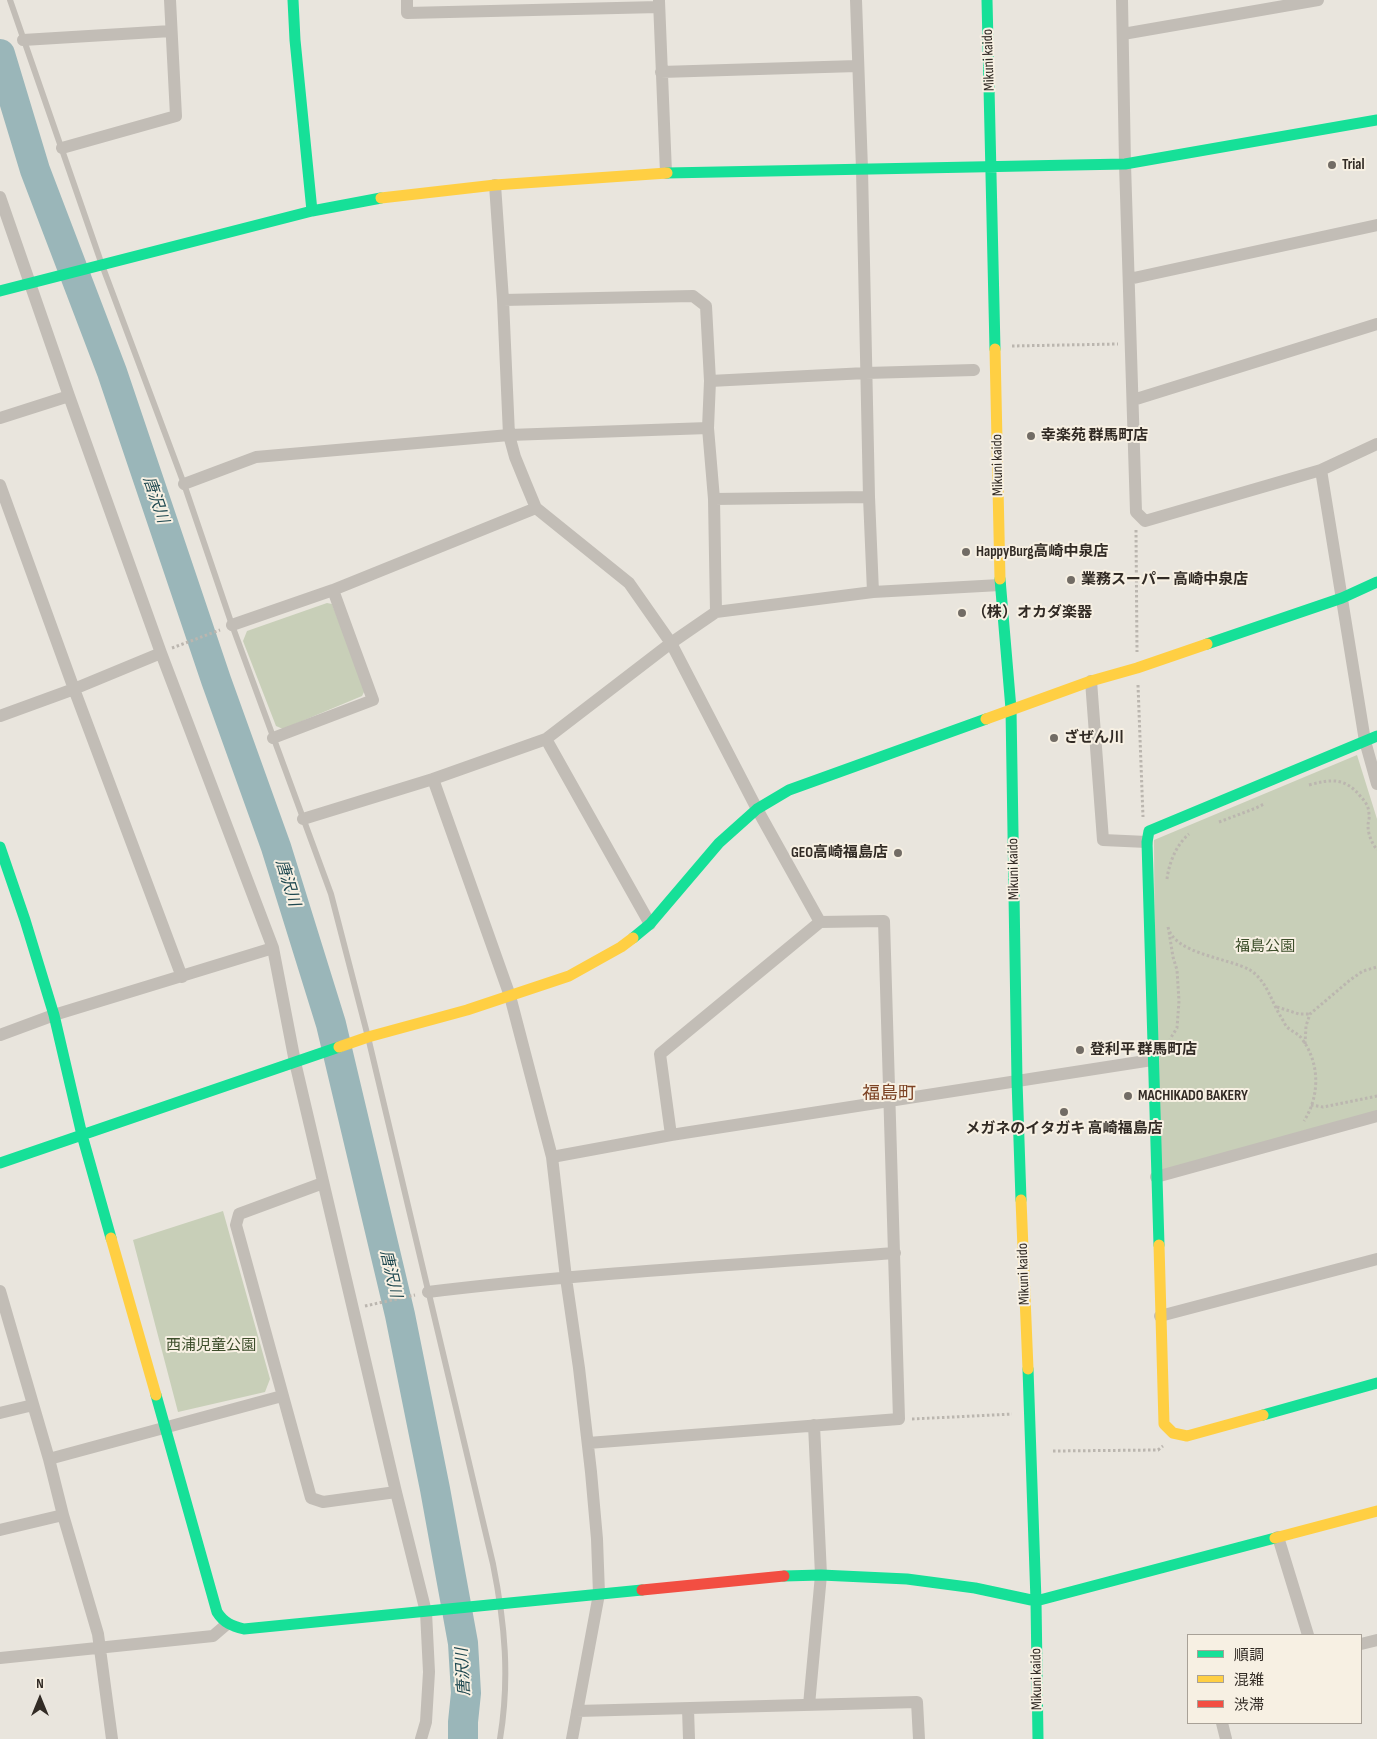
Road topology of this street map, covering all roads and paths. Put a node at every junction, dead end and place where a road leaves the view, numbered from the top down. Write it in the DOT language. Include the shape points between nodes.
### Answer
graph roads {
  1 [pos="10,0"];
  2 [pos="170,0"];
  3 [pos="292,0"];
  4 [pos="407,0"];
  5 [pos="856,0"];
  6 [pos="987,0"];
  7 [pos="1122,0"];
  8 [pos="1318,0"];
  9 [pos="659,4"];
  10 [pos="1251,6"];
  11 [pos="171,31"];
  12 [pos="1123,34"];
  13 [pos="23,40"];
  14 [pos="857,66"];
  15 [pos="661,72"];
  16 [pos="1377,120"];
  17 [pos="62,148"];
  18 [pos="1125,164"];
  19 [pos="992,166"];
  20 [pos="862,169"];
  21 [pos="666,173"];
  22 [pos="495,185"];
  23 [pos="0,197"];
  24 [pos="312,211"];
  25 [pos="1377,225"];
  26 [pos="102,265"];
  27 [pos="1129,279"];
  28 [pos="30,282"];
  29 [pos="0,291"];
  30 [pos="503,300"];
  31 [pos="1377,324"];
  32 [pos="1131,344"];
  33 [pos="996,346"];
  34 [pos="974,370"];
  35 [pos="866,373"];
  36 [pos="710,381"];
  37 [pos="69,396"];
  38 [pos="1133,400"];
  39 [pos="0,418"];
  40 [pos="708,428"];
  41 [pos="509,435"];
  42 [pos="1377,444"];
  43 [pos="1321,470"];
  44 [pos="184,484"];
  45 [pos="0,485"];
  46 [pos="869,497"];
  47 [pos="714,499"];
  48 [pos="536,508"];
  49 [pos="1136,512"];
  50 [pos="1377,582"];
  51 [pos="1000,585"];
  52 [pos="333,590"];
  53 [pos="873,592"];
  54 [pos="1342,598"];
  55 [pos="716,612"];
  56 [pos="227,627"];
  57 [pos="671,643"];
  58 [pos="176,647"];
  59 [pos="161,652"];
  60 [pos="1137,668"];
  61 [pos="1091,681"];
  62 [pos="74,689"];
  63 [pos="1011,709"];
  64 [pos="0,716"];
  65 [pos="273,738"];
  66 [pos="1371,738"];
  67 [pos="546,739"];
  68 [pos="433,779"];
  69 [pos="1377,784"];
  70 [pos="1301,787"];
  71 [pos="1268,801"];
  72 [pos="757,809"];
  73 [pos="304,819"];
  74 [pos="1218,822"];
  75 [pos="1190,833"];
  76 [pos="1148,837"];
  77 [pos="0,847"];
  78 [pos="1377,850"];
  79 [pos="1166,882"];
  80 [pos="820,922"];
  81 [pos="1167,922"];
  82 [pos="650,924"];
  83 [pos="1169,932"];
  84 [pos="273,948"];
  85 [pos="1377,967"];
  86 [pos="182,977"];
  87 [pos="510,996"];
  88 [pos="1276,1007"];
  89 [pos="1310,1014"];
  90 [pos="54,1015"];
  91 [pos="0,1035"];
  92 [pos="365,1038"];
  93 [pos="1152,1040"];
  94 [pos="1305,1044"];
  95 [pos="1152,1060"];
  96 [pos="299,1061"];
  97 [pos="1017,1081"];
  98 [pos="1377,1096"];
  99 [pos="890,1102"];
  100 [pos="1377,1116"];
  101 [pos="82,1135"];
  102 [pos="671,1135"];
  103 [pos="552,1157"];
  104 [pos="0,1163"];
  105 [pos="1156,1177"];
  106 [pos="323,1183"];
  107 [pos="895,1253"];
  108 [pos="1377,1259"];
  109 [pos="566,1278"];
  110 [pos="0,1293"];
  111 [pos="422,1294"];
  112 [pos="366,1306"];
  113 [pos="1160,1316"];
  114 [pos="1377,1383"];
  115 [pos="282,1396"];
  116 [pos="33,1405"];
  117 [pos="0,1413"];
  118 [pos="1012,1414"];
  119 [pos="899,1419"];
  120 [pos="814,1425"];
  121 [pos="165,1427"];
  122 [pos="1175,1435"];
  123 [pos="588,1443"];
  124 [pos="1053,1451"];
  125 [pos="49,1459"];
  126 [pos="396,1492"];
  127 [pos="1377,1511"];
  128 [pos="63,1515"];
  129 [pos="0,1530"];
  130 [pos="1278,1537"];
  131 [pos="821,1575"];
  132 [pos="600,1594"];
  133 [pos="1036,1601"];
  134 [pos="496,1606"];
  135 [pos="432,1611"];
  136 [pos="227,1624"];
  137 [pos="1308,1634"];
  138 [pos="1377,1640"];
  139 [pos="1362,1644"];
  140 [pos="99,1648"];
  141 [pos="0,1658"];
  142 [pos="809,1705"];
  143 [pos="688,1709"];
  144 [pos="577,1711"];
  145 [pos="1222,1724"];
  146 [pos="112,1739"];
  147 [pos="420,1739"];
  148 [pos="500,1739"];
  149 [pos="572,1739"];
  150 [pos="689,1739"];
  151 [pos="918,1739"];
  152 [pos="1038,1739"];
  153 [pos="1226,1739"];
  1 -- 13 [label="lane"];
  2 -- 11 [label="street"];
  3 -- 24 [label="street"];
  4 -- 9 [label="street" via="407,14"];
  5 -- 14 [label="street"];
  6 -- 19 [label="street, Mikuni kaido"];
  7 -- 12 [label="street"];
  8 -- 10 [label="street"];
  9 -- 15 [label="street"];
  10 -- 12 [label="street"];
  11 -- 13 [label="street"];
  11 -- 17 [label="street" via="176,116"];
  12 -- 18 [label="street"];
  13 -- 17 [label="lane"];
  14 -- 15 [label="street"];
  14 -- 20 [label="street"];
  15 -- 21 [label="street"];
  16 -- 18 [label="street"];
  17 -- 26 [label="lane"];
  18 -- 19 [label="street"];
  18 -- 27 [label="street"];
  19 -- 20 [label="street"];
  19 -- 33 [label="street, Mikuni kaido"];
  20 -- 21 [label="street"];
  20 -- 35 [label="street"];
  21 -- 22 [label="street"];
  22 -- 24 [label="street" via="379,198"];
  22 -- 30 [label="street"];
  23 -- 28 [label="street"];
  24 -- 26 [label="street"];
  25 -- 27 [label="street"];
  26 -- 28 [label="street"];
  26 -- 44 [label="lane"];
  27 -- 32 [label="street"];
  28 -- 29 [label="street"];
  28 -- 37 [label="street"];
  30 -- 36 [label="street" via="693,296 706,306"];
  30 -- 41 [label="street"];
  31 -- 38 [label="street"];
  32 -- 33 [label="path"];
  32 -- 38 [label="street"];
  33 -- 51 [label="street, Mikuni kaido"];
  34 -- 35 [label="street"];
  35 -- 36 [label="street"];
  35 -- 46 [label="street"];
  36 -- 40 [label="street"];
  37 -- 39 [label="street"];
  37 -- 59 [label="street"];
  38 -- 49 [label="street"];
  40 -- 41 [label="street"];
  40 -- 47 [label="street"];
  41 -- 44 [label="street" via="256,457"];
  41 -- 48 [label="street"];
  42 -- 43 [label="street"];
  43 -- 49 [label="street" via="1145,521"];
  43 -- 54 [label="street"];
  44 -- 56 [label="lane"];
  45 -- 62 [label="street"];
  46 -- 47 [label="street"];
  46 -- 53 [label="street"];
  47 -- 55 [label="street"];
  48 -- 52 [label="street"];
  48 -- 57 [label="street" via="628,582"];
  49 -- 60 [label="path"];
  50 -- 54 [label="street"];
  51 -- 53 [label="street"];
  51 -- 63 [label="street, Mikuni kaido"];
  52 -- 56 [label="street"];
  52 -- 65 [label="street" via="373,700"];
  53 -- 55 [label="street"];
  54 -- 60 [label="street"];
  54 -- 66 [label="street"];
  55 -- 57 [label="street"];
  56 -- 58 [label="path"];
  56 -- 65 [label="lane"];
  57 -- 67 [label="street"];
  57 -- 72 [label="street"];
  59 -- 62 [label="street"];
  59 -- 84 [label="street"];
  60 -- 61 [label="street"];
  60 -- 76 [label="path" via="1143,824"];
  61 -- 63 [label="street"];
  61 -- 76 [label="street" via="1103,840"];
  62 -- 64 [label="street"];
  62 -- 86 [label="street"];
  63 -- 72 [label="street" via="789,790"];
  63 -- 97 [label="street, Mikuni kaido"];
  65 -- 73 [label="lane"];
  66 -- 69 [label="street"];
  66 -- 76 [label="street"];
  67 -- 68 [label="street"];
  67 -- 82 [label="street"];
  68 -- 73 [label="street"];
  68 -- 87 [label="street"];
  70 -- 78 [label="path" via="1327,780 1338,780 1352,787 1367,804 1369,834"];
  71 -- 74 [label="path"];
  72 -- 80 [label="street"];
  72 -- 82 [label="street" via="719,843"];
  73 -- 92 [label="lane" via="331,894"];
  75 -- 79 [label="path" via="1173,857"];
  76 -- 93 [label="street"];
  77 -- 90 [label="street"];
  80 -- 99 [label="street" via="884,921"];
  80 -- 102 [label="street" via="660,1054"];
  81 -- 83 [label="path"];
  82 -- 87 [label="street" via="621,947 569,976"];
  83 -- 88 [label="path" via="1187,949 1250,971 1263,983"];
  83 -- 93 [label="path" via="1178,978 1177,1028 1169,1040"];
  84 -- 86 [label="street"];
  84 -- 96 [label="street"];
  85 -- 89 [label="path" via="1350,980"];
  86 -- 90 [label="street"];
  87 -- 92 [label="street"];
  87 -- 103 [label="street"];
  88 -- 89 [label="path"];
  88 -- 94 [label="path" via="1287,1027"];
  89 -- 94 [label="path"];
  90 -- 91 [label="street"];
  90 -- 101 [label="street"];
  92 -- 96 [label="street"];
  92 -- 111 [label="lane"];
  93 -- 95 [label="street"];
  94 -- 98 [label="path" via="1316,1067 1311,1105 1323,1108"];
  95 -- 97 [label="street"];
  95 -- 105 [label="street"];
  96 -- 101 [label="street"];
  96 -- 106 [label="street"];
  97 -- 99 [label="street"];
  97 -- 133 [label="street, Mikuni kaido"];
  99 -- 102 [label="street"];
  99 -- 107 [label="street"];
  100 -- 105 [label="street"];
  101 -- 104 [label="street"];
  101 -- 121 [label="street"];
  102 -- 103 [label="street"];
  103 -- 109 [label="street"];
  105 -- 113 [label="street"];
  106 -- 115 [label="street" via="239,1214 236,1225"];
  106 -- 126 [label="street"];
  107 -- 109 [label="street"];
  107 -- 119 [label="street"];
  108 -- 113 [label="street"];
  109 -- 111 [label="street"];
  109 -- 123 [label="street"];
  110 -- 116 [label="street"];
  111 -- 112 [label="path"];
  111 -- 134 [label="lane" via="491,1555"];
  113 -- 122 [label="street" via="1164,1424"];
  114 -- 122 [label="street" via="1187,1436"];
  115 -- 121 [label="street"];
  115 -- 126 [label="street" via="312,1498 323,1502"];
  116 -- 117 [label="street"];
  116 -- 125 [label="street"];
  118 -- 119 [label="path"];
  119 -- 120 [label="street"];
  120 -- 123 [label="street"];
  120 -- 131 [label="street"];
  121 -- 125 [label="street"];
  121 -- 136 [label="street" via="217,1612"];
  122 -- 124 [label="path" via="1158,1450"];
  123 -- 132 [label="street"];
  125 -- 128 [label="street"];
  126 -- 135 [label="street"];
  127 -- 130 [label="street"];
  128 -- 129 [label="street"];
  128 -- 140 [label="street" via="98,1634"];
  130 -- 133 [label="street"];
  130 -- 137 [label="street"];
  131 -- 132 [label="street" via="767,1577"];
  131 -- 133 [label="street" via="907,1579 975,1588"];
  131 -- 142 [label="street"];
  132 -- 134 [label="street"];
  132 -- 144 [label="street"];
  133 -- 152 [label="street, Mikuni kaido"];
  134 -- 135 [label="street"];
  134 -- 148 [label="lane" via="504,1627 506,1672"];
  135 -- 136 [label="street" via="244,1629"];
  135 -- 147 [label="street" via="426,1722"];
  136 -- 140 [label="street" via="213,1636"];
  138 -- 139 [label="street"];
  140 -- 141 [label="street"];
  140 -- 146 [label="street"];
  142 -- 143 [label="street"];
  142 -- 151 [label="street" via="917,1702"];
  143 -- 144 [label="street"];
  143 -- 150 [label="street"];
  144 -- 149 [label="street"];
  145 -- 153 [label="street"];
}
